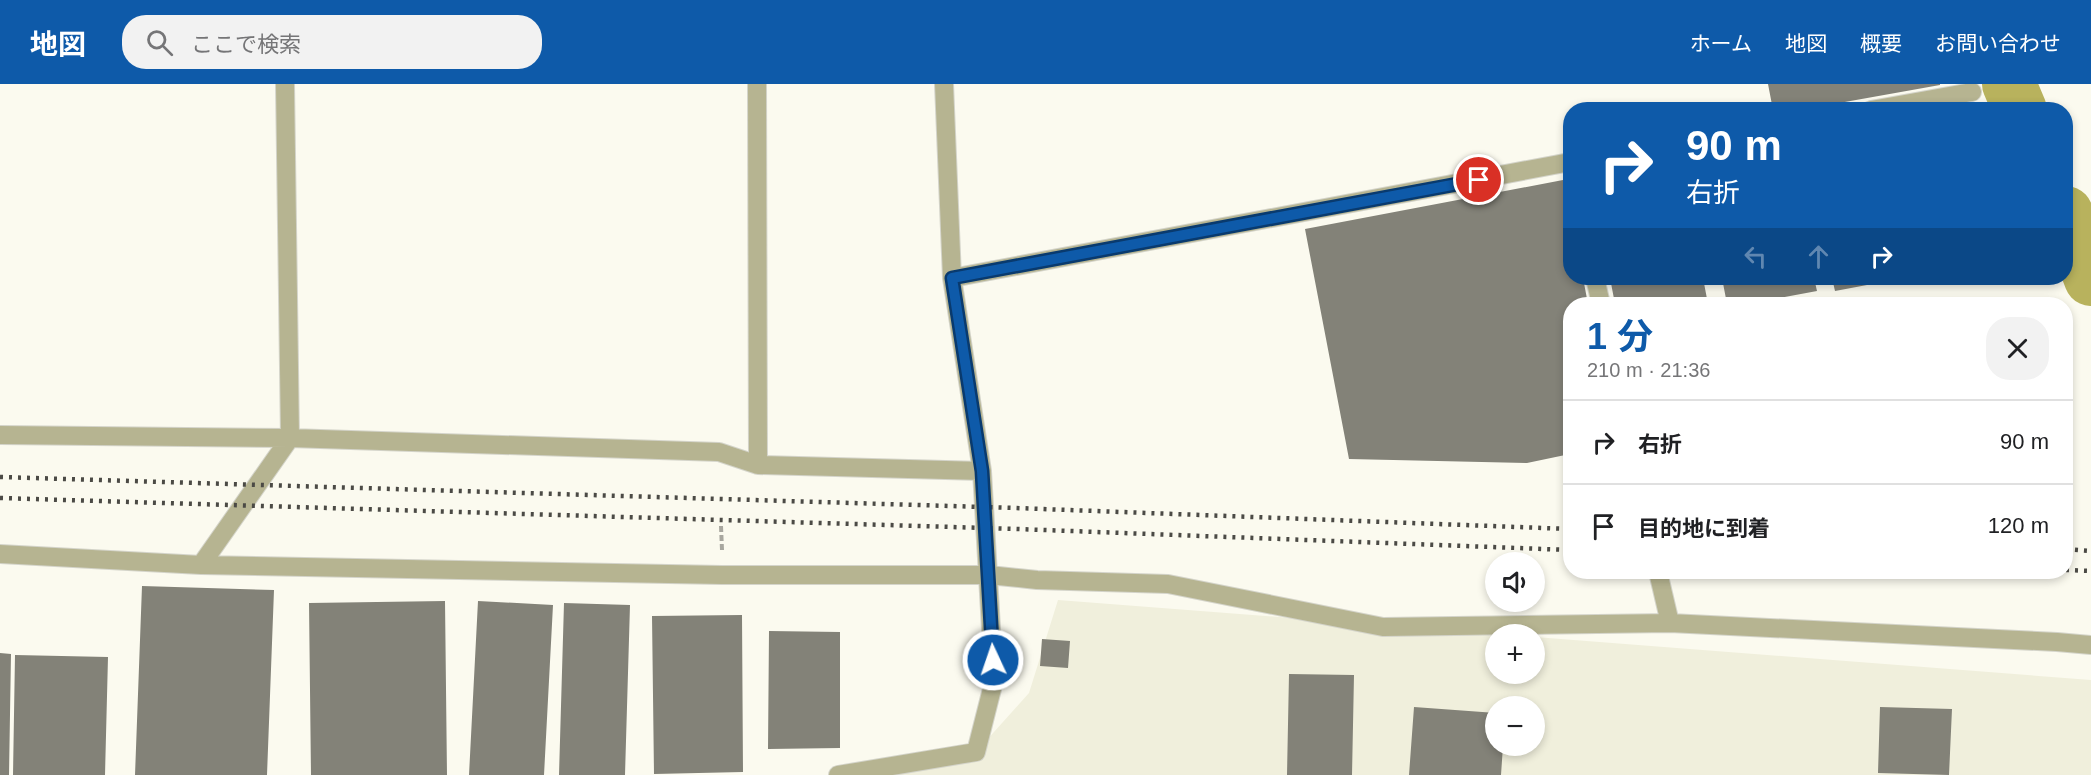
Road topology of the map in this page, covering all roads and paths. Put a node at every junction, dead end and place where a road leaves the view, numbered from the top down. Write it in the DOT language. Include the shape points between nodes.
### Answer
graph roads {
  1 [pos="285,84"];
  2 [pos="757,84"];
  3 [pos="944,84"];
  4 [pos="1972,92"];
  5 [pos="1916,102"];
  6 [pos="1563,164"];
  7 [pos="952,278"];
  8 [pos="0,435"];
  9 [pos="290,438"];
  10 [pos="758,465"];
  11 [pos="982,471"];
  12 [pos="0,555"];
  13 [pos="201,565"];
  14 [pos="988,575"];
  15 [pos="1660,579"];
  16 [pos="1670,623"];
  17 [pos="2091,645"];
  18 [pos="838,775"];
  1 -- 9 [label="street"];
  2 -- 10 [label="street"];
  3 -- 7 [label="street"];
  4 -- 5 [label="street"];
  6 -- 7 [label="street"];
  7 -- 11 [label="street"];
  8 -- 9 [label="street"];
  9 -- 10 [label="street" via="719,452"];
  9 -- 13 [label="street"];
  10 -- 11 [label="street"];
  11 -- 14 [label="street"];
  12 -- 13 [label="street"];
  13 -- 14 [label="street" via="734,575"];
  14 -- 16 [label="street" via="1168,584 1383,627"];
  14 -- 18 [label="street" via="994,681 976,752"];
  15 -- 16 [label="street"];
  16 -- 17 [label="street"];
}
